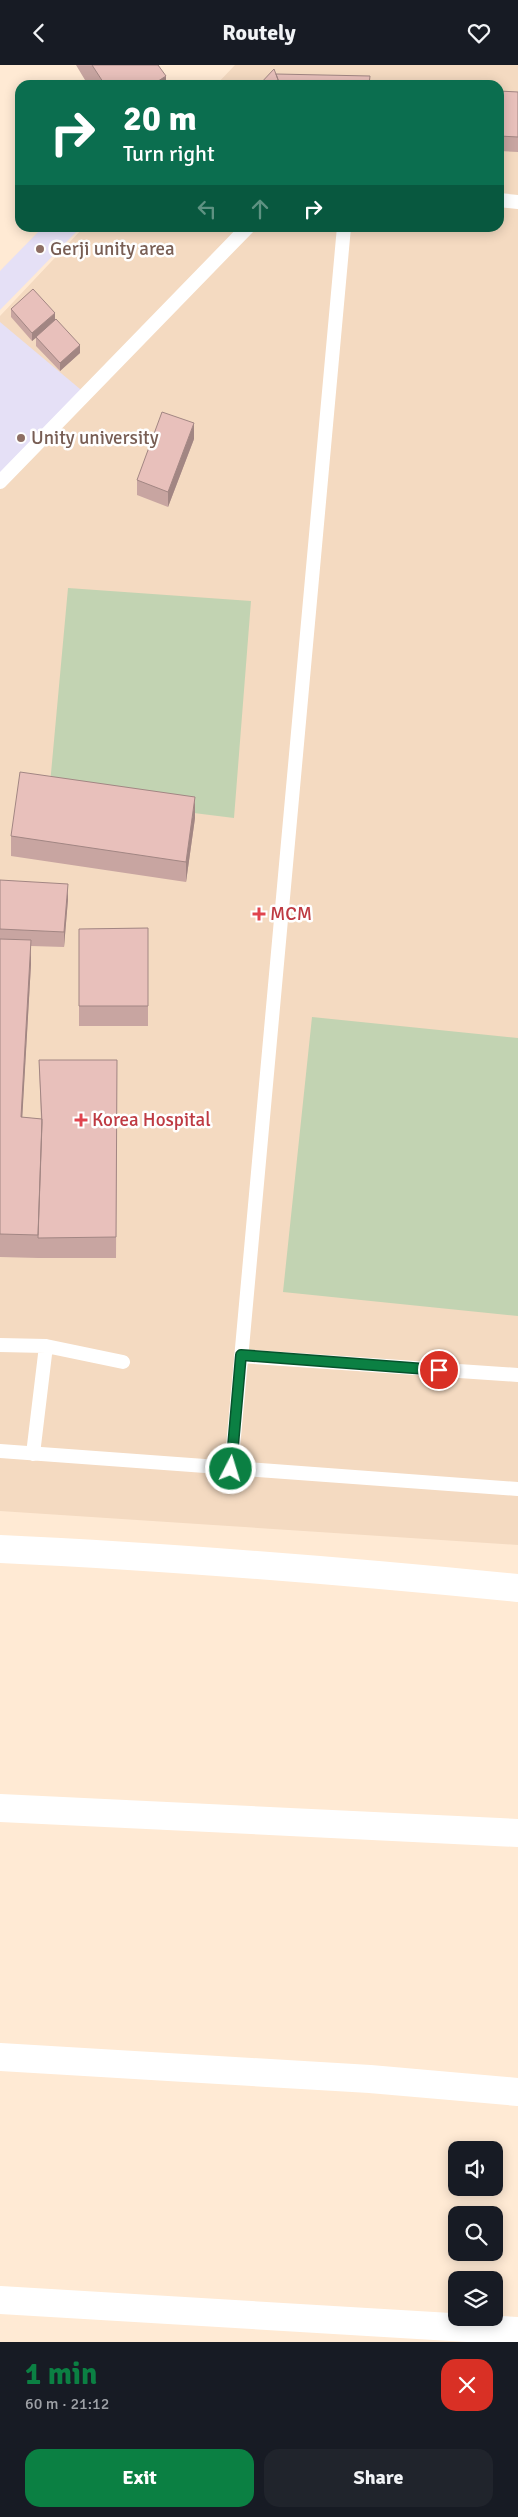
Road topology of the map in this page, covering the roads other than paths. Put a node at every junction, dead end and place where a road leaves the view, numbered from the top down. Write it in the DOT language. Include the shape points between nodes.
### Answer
graph roads {
  1 [pos="504,201"];
  2 [pos="518,202"];
  3 [pos="243,232"];
  4 [pos="344,232"];
  5 [pos="0,482"];
  6 [pos="0,1345"];
  7 [pos="46,1346"];
  8 [pos="241,1355"];
  9 [pos="123,1362"];
  10 [pos="518,1375"];
  11 [pos="0,1451"];
  12 [pos="33,1454"];
  13 [pos="231,1469"];
  14 [pos="518,1489"];
  15 [pos="0,1549"];
  16 [pos="518,1588"];
  17 [pos="0,1808"];
  18 [pos="518,1833"];
  19 [pos="0,2057"];
  20 [pos="518,2092"];
  21 [pos="0,2299"];
  22 [pos="518,2331"];
  1 -- 2 [label="lane"];
  3 -- 5 [label="lane"];
  4 -- 8 [label="lane"];
  6 -- 7 [label="lane"];
  7 -- 9 [label="lane"];
  7 -- 12 [label="lane"];
  8 -- 10 [label="lane"];
  8 -- 13 [label="lane"];
  11 -- 12 [label="lane"];
  12 -- 13 [label="lane"];
  13 -- 14 [label="lane"];
  15 -- 16 [label="street" via="307,1568"];
  17 -- 18 [label="street"];
  19 -- 20 [label="street" via="370,2079"];
  21 -- 22 [label="street"];
}
